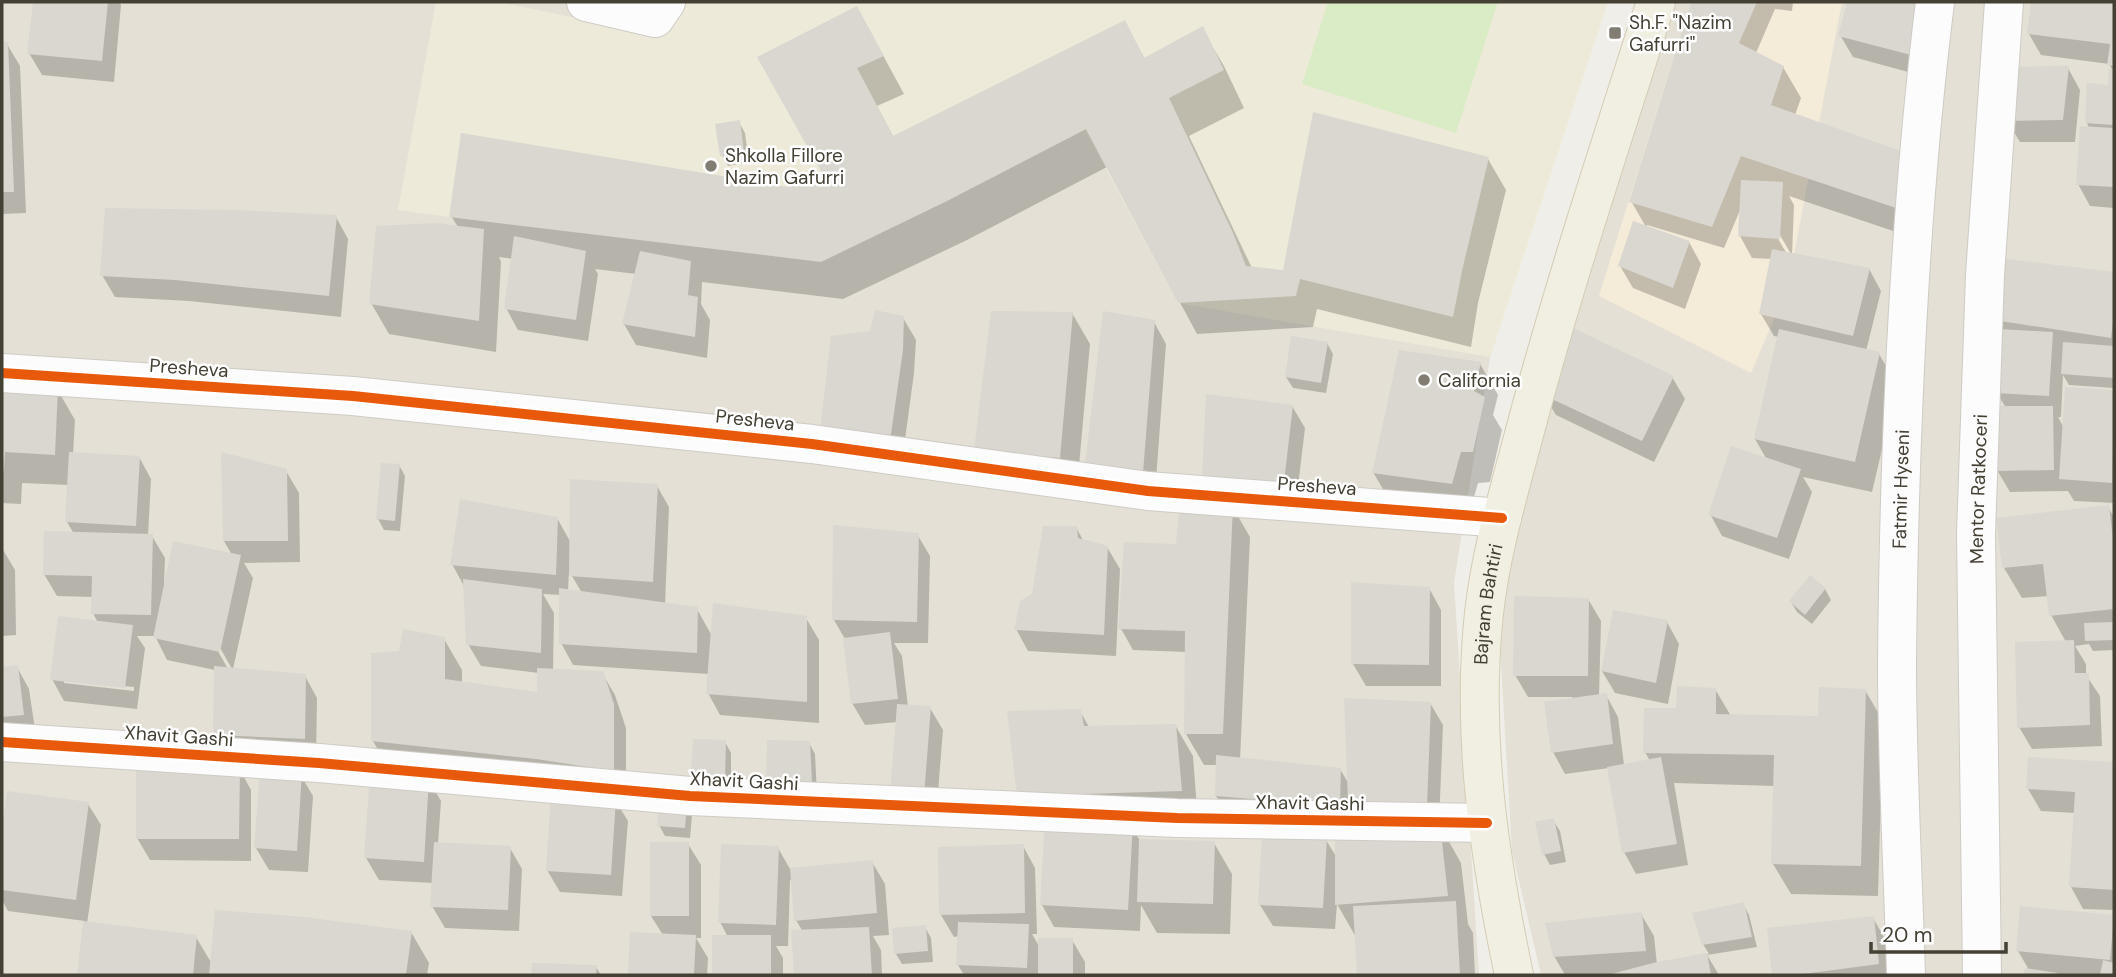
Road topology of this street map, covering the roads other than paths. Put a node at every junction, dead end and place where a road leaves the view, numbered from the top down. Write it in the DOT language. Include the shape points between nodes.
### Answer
graph roads {
  1 [pos="586,2"];
  2 [pos="666,2"];
  3 [pos="1656,2"];
  4 [pos="1935,2"];
  5 [pos="2004,2"];
  6 [pos="2,373"];
  7 [pos="1502,518"];
  8 [pos="2,742"];
  9 [pos="1487,823"];
  10 [pos="1514,975"];
  11 [pos="1906,975"];
  12 [pos="1982,975"];
  1 -- 2 [label="street" via="655,18"];
  3 -- 7 [label="main road, Bajram Bahtiri" via="1546,354"];
  4 -- 11 [label="street, Fatmir Hyseni" via="1925,81 1904,393 1897,664"];
  5 -- 12 [label="street, Mentor Ratkoceri" via="1985,275 1976,534"];
  6 -- 7 [label="street, Presheva" via="379,399 812,444 1148,491"];
  7 -- 9 [label="main road, Bajram Bahtiri" via="1484,612 1479,712"];
  8 -- 9 [label="street, Xhavit Gashi" via="319,763 690,796 1177,818"];
  9 -- 10 [label="main road, Bajram Bahtiri"];
}
